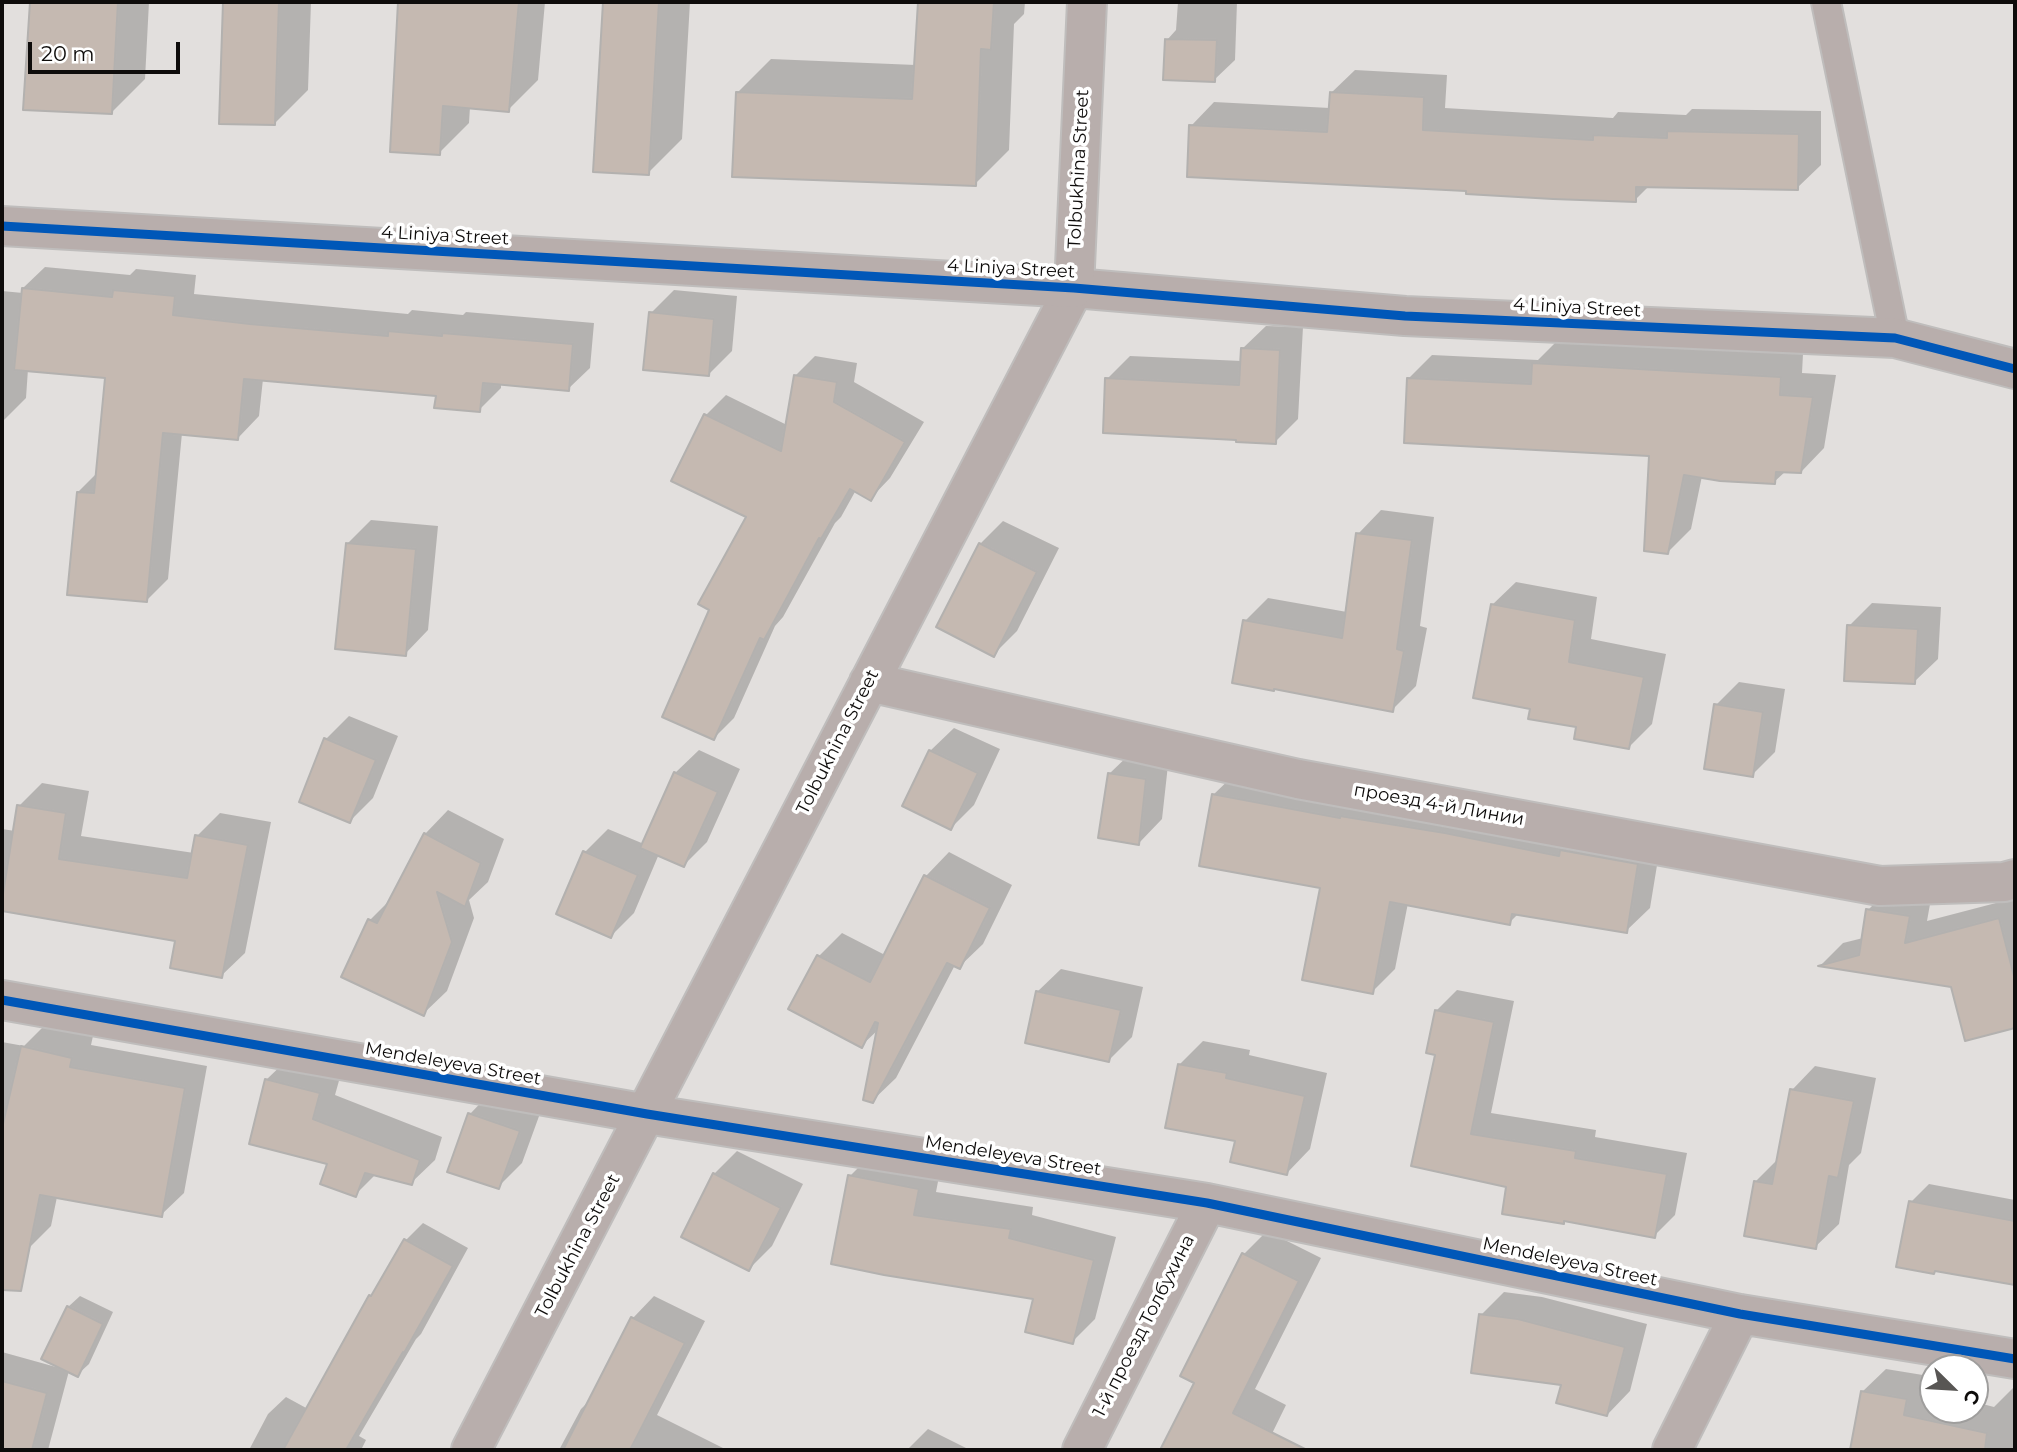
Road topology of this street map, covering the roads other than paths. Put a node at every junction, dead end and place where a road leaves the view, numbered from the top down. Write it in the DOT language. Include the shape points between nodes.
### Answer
graph roads {
  1 [pos="1087,2"];
  2 [pos="1826,2"];
  3 [pos="2,226"];
  4 [pos="1073,288"];
  5 [pos="1895,338"];
  6 [pos="2015,369"];
  7 [pos="869,682"];
  8 [pos="2015,879"];
  9 [pos="2,1000"];
  10 [pos="647,1114"];
  11 [pos="1207,1203"];
  12 [pos="1740,1314"];
  13 [pos="2015,1359"];
  14 [pos="471,1450"];
  15 [pos="1082,1450"];
  16 [pos="1672,1450"];
  1 -- 4 [label="street, Tolbukhina Street"];
  2 -- 5 [label="lane"];
  3 -- 4 [label="street, 4 Liniya Street"];
  4 -- 5 [label="street, 4 Liniya Street" via="1405,316"];
  4 -- 7 [label="street, Tolbukhina Street"];
  5 -- 6 [label="street, 4 Liniya Street"];
  7 -- 8 [label="street, проезд 4-й Линии" via="1298,779 1880,886"];
  7 -- 10 [label="street, Tolbukhina Street"];
  9 -- 10 [label="street, Mendeleyeva Street"];
  10 -- 11 [label="street, Mendeleyeva Street"];
  10 -- 14 [label="street, Tolbukhina Street"];
  11 -- 12 [label="street, Mendeleyeva Street"];
  11 -- 15 [label="street, 1-й проезд Толбухина"];
  12 -- 13 [label="street, Mendeleyeva Street"];
  12 -- 16 [label="street"];
}
